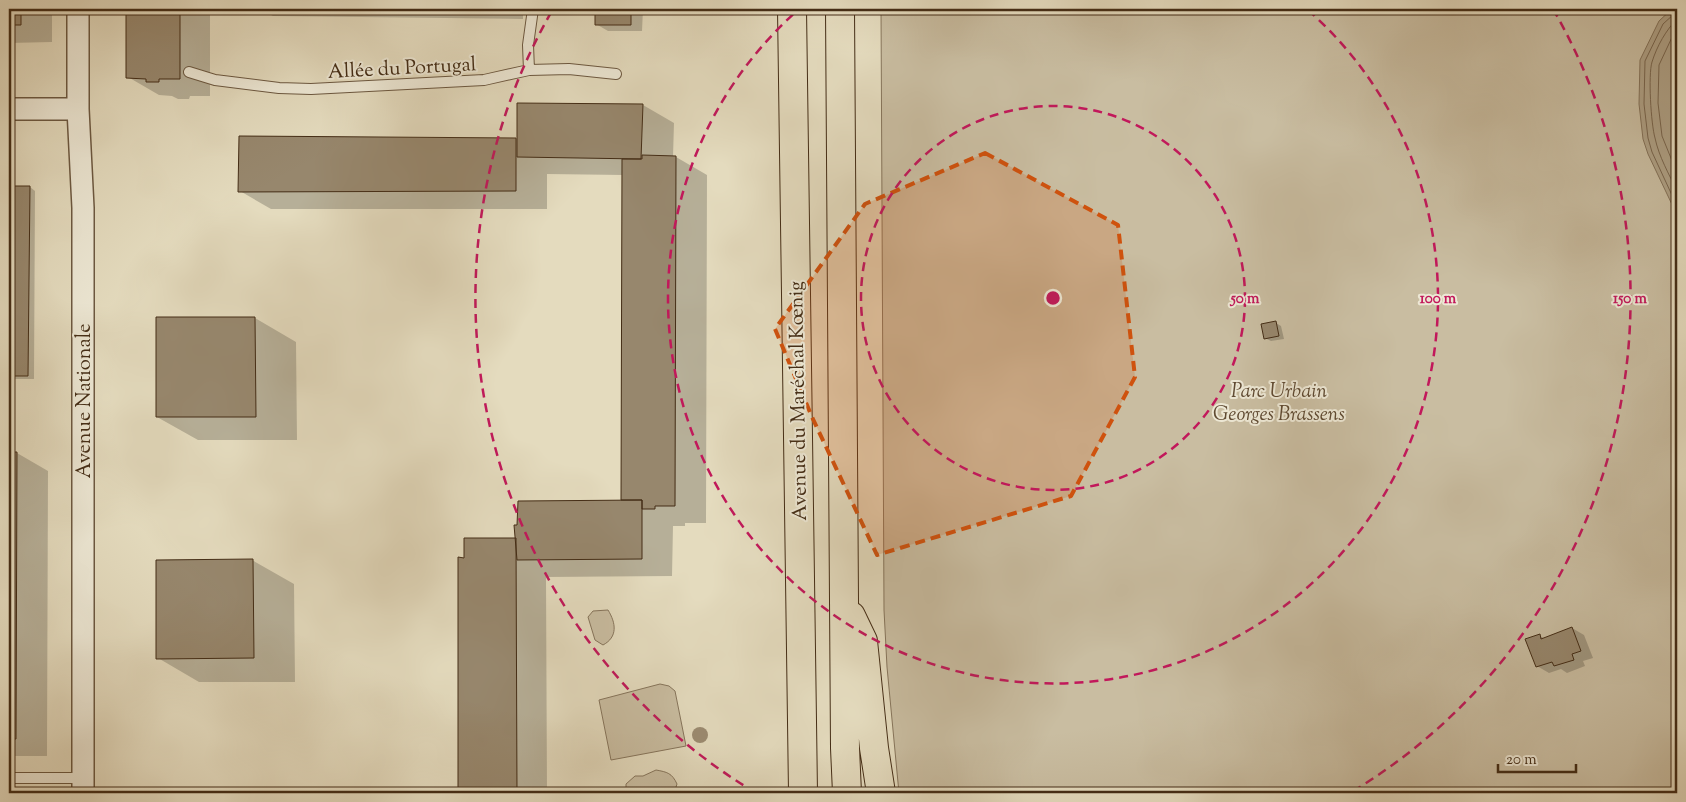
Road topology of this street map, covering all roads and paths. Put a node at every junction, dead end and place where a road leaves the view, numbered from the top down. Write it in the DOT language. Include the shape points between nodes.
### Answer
graph roads {
  1 [pos="78,9"];
  2 [pos="533,9"];
  3 [pos="792,9"];
  4 [pos="840,9"];
  5 [pos="529,70"];
  6 [pos="189,72"];
  7 [pos="616,74"];
  8 [pos="78,108"];
  9 [pos="9,109"];
  10 [pos="844,602"];
  11 [pos="9,778"];
  12 [pos="83,786"];
  13 [pos="802,793"];
  14 [pos="847,793"];
  15 [pos="881,793"];
  1 -- 8 [label="street, Avenue Nationale"];
  2 -- 5 [label="lane" via="528,45"];
  3 -- 13 [label="main road, Avenue du Maréchal Kœnig"];
  4 -- 10 [label="main road"];
  5 -- 6 [label="lane, Allée du Portugal" via="484,80 311,89 215,80"];
  5 -- 7 [label="lane, Allée du Portugal" via="569,69"];
  8 -- 9 [label="street"];
  8 -- 12 [label="street, Avenue Nationale" via="83,208"];
  10 -- 14 [label="main road"];
  10 -- 15 [label="main road" via="863,641"];
  11 -- 12 [label="lane"];
}
